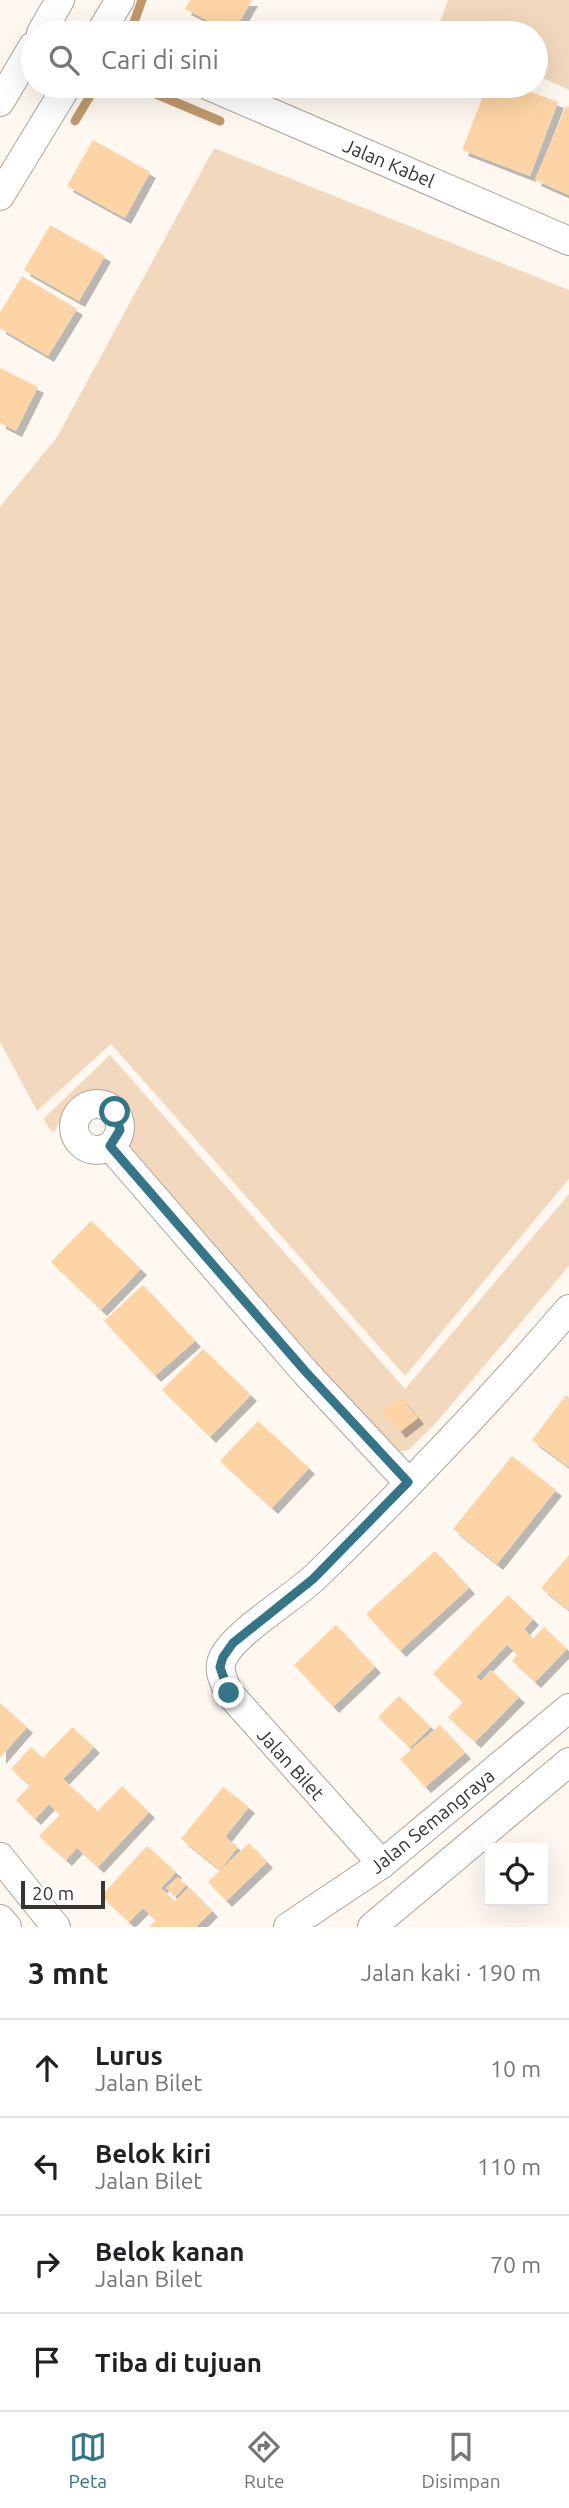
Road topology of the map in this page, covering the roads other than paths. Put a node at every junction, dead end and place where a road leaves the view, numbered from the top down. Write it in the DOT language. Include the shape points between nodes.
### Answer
graph roads {
  1 [pos="60,0"];
  2 [pos="120,0"];
  3 [pos="48,21"];
  4 [pos="107,21"];
  5 [pos="21,66"];
  6 [pos="60,98"];
  7 [pos="237,98"];
  8 [pos="0,102"];
  9 [pos="0,196"];
  10 [pos="569,241"];
  11 [pos="110,1146"];
  12 [pos="569,1309"];
  13 [pos="408,1482"];
  14 [pos="569,1708"];
  15 [pos="569,1762"];
  16 [pos="0,1857"];
  17 [pos="382,1864"];
  18 [pos="0,1919"];
  19 [pos="7,1927"];
  20 [pos="56,1927"];
  21 [pos="288,1927"];
  22 [pos="372,1927"];
  1 -- 3 [label="street"];
  2 -- 4 [label="street"];
  5 -- 8 [label="street"];
  6 -- 9 [label="street"];
  7 -- 10 [label="street, Jalan Kabel"];
  11 -- 13 [label="street"];
  12 -- 13 [label="street, Jalan Bilet" via="497,1392"];
  13 -- 17 [label="street, Jalan Bilet" via="313,1579 233,1643 220,1667 229,1693"];
  14 -- 17 [label="street, Jalan Semangraya"];
  15 -- 22 [label="street"];
  16 -- 20 [label="street"];
  17 -- 21 [label="street, Jalan Semangraya"];
  18 -- 19 [label="street"];
}
